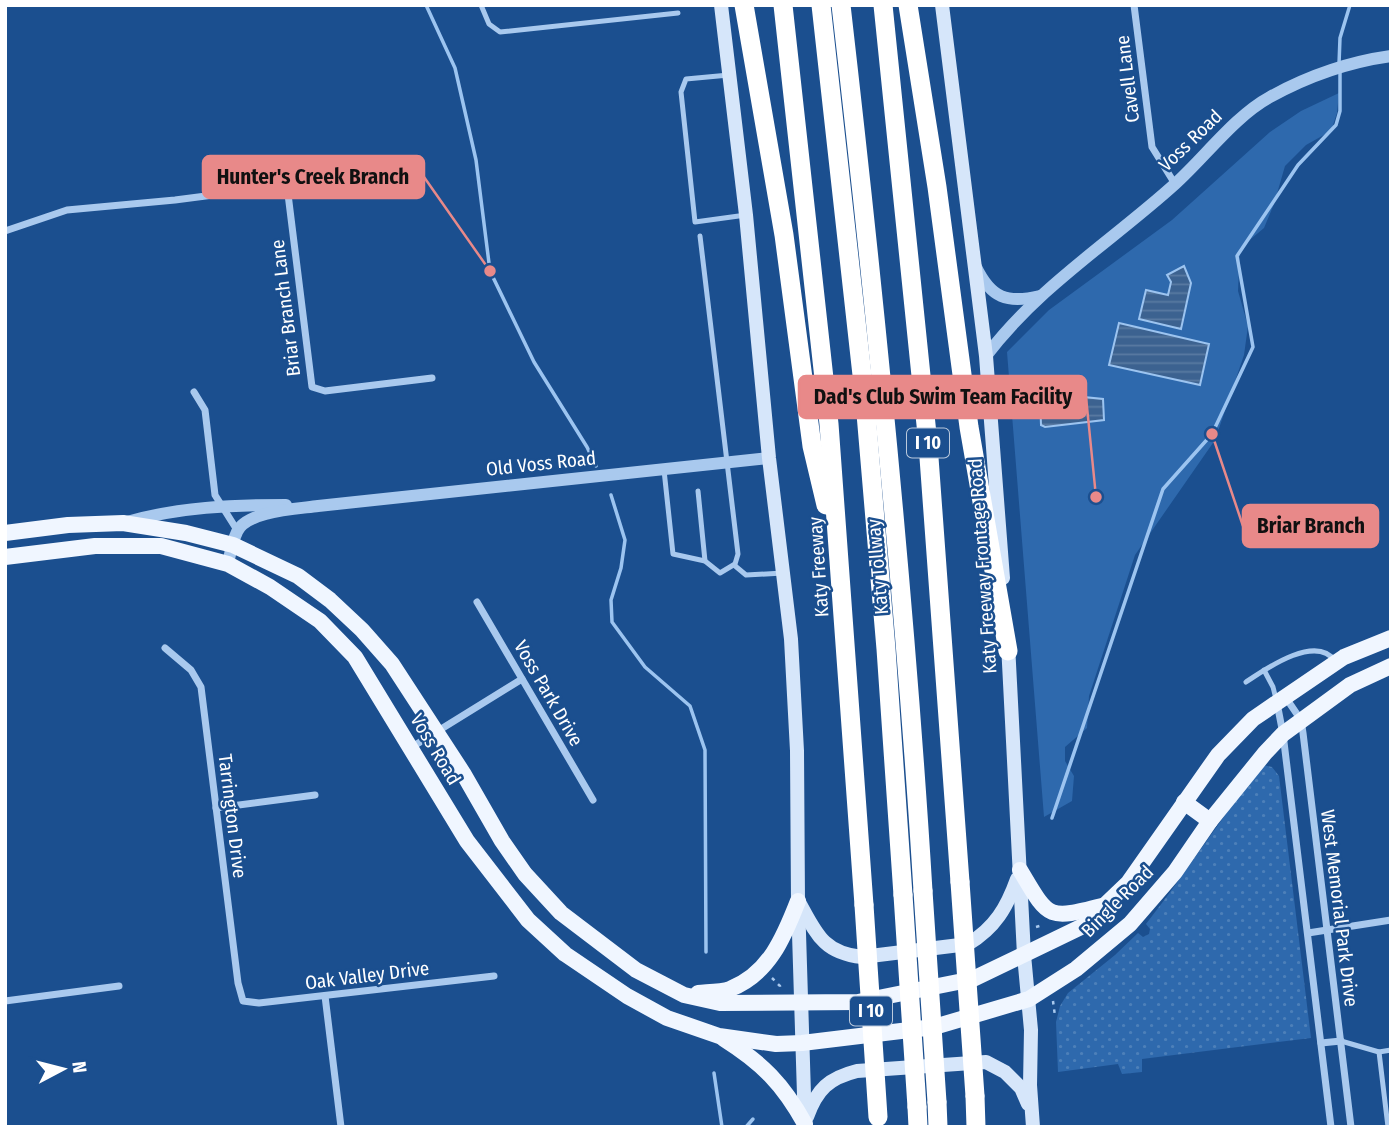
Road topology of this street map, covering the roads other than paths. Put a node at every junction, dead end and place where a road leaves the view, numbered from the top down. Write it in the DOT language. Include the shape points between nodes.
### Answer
graph roads {
  1 [pos="481,5"];
  2 [pos="721,5"];
  3 [pos="744,5"];
  4 [pos="783,5"];
  5 [pos="821,5"];
  6 [pos="841,5"];
  7 [pos="883,5"];
  8 [pos="908,5"];
  9 [pos="942,5"];
  10 [pos="1134,5"];
  11 [pos="678,13"];
  12 [pos="1391,57"];
  13 [pos="729,75"];
  14 [pos="360,176"];
  15 [pos="1175,184"];
  16 [pos="287,186"];
  17 [pos="746,215"];
  18 [pos="5,231"];
  19 [pos="700,236"];
  20 [pos="976,266"];
  21 [pos="1041,296"];
  22 [pos="986,356"];
  23 [pos="432,378"];
  24 [pos="194,393"];
  25 [pos="769,458"];
  26 [pos="727,463"];
  27 [pos="664,470"];
  28 [pos="698,491"];
  29 [pos="222,506"];
  30 [pos="318,506"];
  31 [pos="123,523"];
  32 [pos="5,533"];
  33 [pos="235,537"];
  34 [pos="5,557"];
  35 [pos="705,561"];
  36 [pos="228,564"];
  37 [pos="841,564"];
  38 [pos="734,565"];
  39 [pos="783,573"];
  40 [pos="477,602"];
  41 [pos="1391,638"];
  42 [pos="165,648"];
  43 [pos="1009,650"];
  44 [pos="1336,662"];
  45 [pos="1391,666"];
  46 [pos="1264,670"];
  47 [pos="522,679"];
  48 [pos="1246,682"];
  49 [pos="1278,696"];
  50 [pos="1301,720"];
  51 [pos="437,732"];
  52 [pos="1283,734"];
  53 [pos="412,747"];
  54 [pos="315,795"];
  55 [pos="593,800"];
  56 [pos="1184,802"];
  57 [pos="216,808"];
  58 [pos="1210,821"];
  59 [pos="1020,870"];
  60 [pos="913,893"];
  61 [pos="547,898"];
  62 [pos="798,901"];
  63 [pos="1105,905"];
  64 [pos="528,920"];
  65 [pos="1391,920"];
  66 [pos="1328,930"];
  67 [pos="1308,933"];
  68 [pos="1024,956"];
  69 [pos="494,975"];
  70 [pos="119,986"];
  71 [pos="684,995"];
  72 [pos="325,996"];
  73 [pos="1029,999"];
  74 [pos="5,1001"];
  75 [pos="244,1002"];
  76 [pos="802,1003"];
  77 [pos="719,1036"];
  78 [pos="1341,1041"];
  79 [pos="802,1043"];
  80 [pos="1321,1043"];
  81 [pos="1391,1050"];
  82 [pos="1379,1052"];
  83 [pos="1032,1112"];
  84 [pos="917,1117"];
  85 [pos="879,1122"];
  86 [pos="805,1125"];
  87 [pos="341,1127"];
  88 [pos="938,1127"];
  89 [pos="976,1127"];
  90 [pos="1033,1127"];
  91 [pos="1331,1127"];
  92 [pos="1351,1127"];
  93 [pos="1388,1127"];
  1 -- 11 [label="lane" via="489,24 500,32"];
  2 -- 13 [label="main road"];
  3 -- 37 [label="highway" via="784,235 812,446"];
  4 -- 37 [label="highway, Katy Freeway / I 10"];
  5 -- 60 [label="highway, Katy Tollway"];
  6 -- 60 [label="highway, Katy Tollway" via="895,511"];
  7 -- 89 [label="highway, I 10, bridge" via="928,444"];
  8 -- 43 [label="highway" via="970,434"];
  9 -- 20 [label="main road, Katy Freeway Frontage Road"];
  10 -- 15 [label="street, Cavell Lane" via="1152,147"];
  12 -- 15 [label="street, Voss Road" via="1326,71 1267,98"];
  13 -- 17 [label="main road"];
  13 -- 17 [label="lane" via="686,79 681,92 695,222"];
  14 -- 16 [label="street"];
  15 -- 21 [label="street, Voss Road"];
  16 -- 18 [label="street" via="67,210"];
  16 -- 23 [label="street, Briar Branch Lane" via="312,387 325,391"];
  17 -- 25 [label="main road"];
  19 -- 26 [label="lane"];
  20 -- 21 [label="street" via="993,292 1007,299"];
  20 -- 22 [label="main road, Katy Freeway Frontage Road"];
  21 -- 22 [label="street, Voss Road"];
  22 -- 43 [label="main road, Katy Freeway Frontage Road"];
  24 -- 29 [label="street" via="205,410 215,495"];
  25 -- 26 [label="street, Old Voss Road"];
  25 -- 39 [label="main road"];
  26 -- 27 [label="street, Old Voss Road"];
  26 -- 38 [label="lane" via="738,554"];
  27 -- 30 [label="street, Old Voss Road"];
  27 -- 35 [label="lane" via="673,554"];
  28 -- 35 [label="lane"];
  29 -- 30 [label="street, Old Voss Road"];
  29 -- 31 [label="street, Old Voss Road" via="159,513"];
  29 -- 33 [label="street"];
  30 -- 33 [label="street, Old Voss Road" via="248,520"];
  31 -- 32 [label="main road, Voss Road"];
  31 -- 33 [label="main road, Voss Road"];
  33 -- 36 [label="street"];
  33 -- 51 [label="main road, Voss Road" via="298,576 362,630 392,664"];
  34 -- 36 [label="main road, Voss Road" via="95,546 161,546"];
  35 -- 38 [label="lane" via="720,573"];
  36 -- 53 [label="main road, Voss Road" via="320,621 355,657"];
  37 -- 85 [label="highway, Katy Freeway / I 10, bridge"];
  38 -- 39 [label="lane" via="746,575"];
  39 -- 62 [label="main road" via="797,751"];
  40 -- 47 [label="street, Voss Park Drive"];
  41 -- 44 [label="main road, Bingle Road"];
  42 -- 57 [label="street, Tarrington Drive" via="191,670 201,687"];
  43 -- 59 [label="main road, Katy Freeway Frontage Road"];
  44 -- 46 [label="lane" via="1330,653 1318,649"];
  44 -- 49 [label="main road, Bingle Road"];
  45 -- 50 [label="main road, Bingle Road" via="1350,685"];
  46 -- 48 [label="lane"];
  46 -- 49 [label="lane"];
  47 -- 51 [label="street"];
  47 -- 55 [label="street, Voss Park Drive"];
  49 -- 50 [label="street, West Memorial Park Drive"];
  49 -- 52 [label="street, West Memorial Park Drive"];
  49 -- 56 [label="main road, Bingle Road" via="1234,736"];
  50 -- 52 [label="main road, Bingle Road"];
  50 -- 66 [label="street, West Memorial Park Drive"];
  51 -- 53 [label="street"];
  51 -- 61 [label="main road, Voss Road" via="502,841"];
  52 -- 58 [label="main road, Bingle Road"];
  52 -- 67 [label="street, West Memorial Park Drive"];
  53 -- 64 [label="main road, Voss Road" via="467,841"];
  54 -- 57 [label="street"];
  56 -- 58 [label="main road"];
  56 -- 63 [label="main road, Bingle Road" via="1128,883"];
  57 -- 75 [label="street, Tarrington Drive"];
  58 -- 73 [label="main road, Bingle Road" via="1175,872 1130,924 1076,969"];
  59 -- 62 [label="main road" via="1001,916 968,944 846,955 820,938"];
  59 -- 63 [label="main road" via="1040,903 1054,913 1065,915"];
  59 -- 68 [label="main road, Katy Freeway Frontage Road"];
  60 -- 84 [label="highway, Katy Tollway, bridge"];
  60 -- 88 [label="highway, Katy Tollway, bridge"];
  61 -- 64 [label="main road"];
  61 -- 71 [label="main road, Voss Road" via="636,970"];
  62 -- 71 [label="main road" via="782,940 760,971 729,989"];
  62 -- 76 [label="main road"];
  63 -- 68 [label="main road, Bingle Road" via="1083,926"];
  64 -- 77 [label="main road, Voss Road" via="565,954 626,996 667,1018"];
  65 -- 66 [label="street"];
  66 -- 67 [label="street"];
  66 -- 78 [label="street, West Memorial Park Drive"];
  67 -- 80 [label="street, West Memorial Park Drive"];
  68 -- 73 [label="main road, Katy Freeway Frontage Road"];
  68 -- 76 [label="main road, Bingle Road" via="973,979 858,1002"];
  69 -- 72 [label="street, Oak Valley Drive"];
  70 -- 74 [label="street"];
  71 -- 76 [label="main road, Voss Road" via="720,1003"];
  72 -- 75 [label="street, Oak Valley Drive"];
  72 -- 87 [label="street"];
  73 -- 79 [label="main road, Bingle Road" via="934,1027"];
  73 -- 83 [label="main road, Katy Freeway Frontage Road"];
  76 -- 79 [label="main road"];
  77 -- 79 [label="main road, Voss Road"];
  77 -- 86 [label="main road" via="755,1059 790,1096"];
  78 -- 80 [label="street"];
  78 -- 82 [label="lane"];
  78 -- 92 [label="street, West Memorial Park Drive"];
  79 -- 86 [label="main road"];
  80 -- 91 [label="street, West Memorial Park Drive"];
  81 -- 82 [label="lane"];
  82 -- 93 [label="lane"];
  83 -- 86 [label="main road" via="1021,1088 986,1062 843,1074 814,1098"];
  83 -- 90 [label="main road, Katy Freeway Frontage Road"];
}
